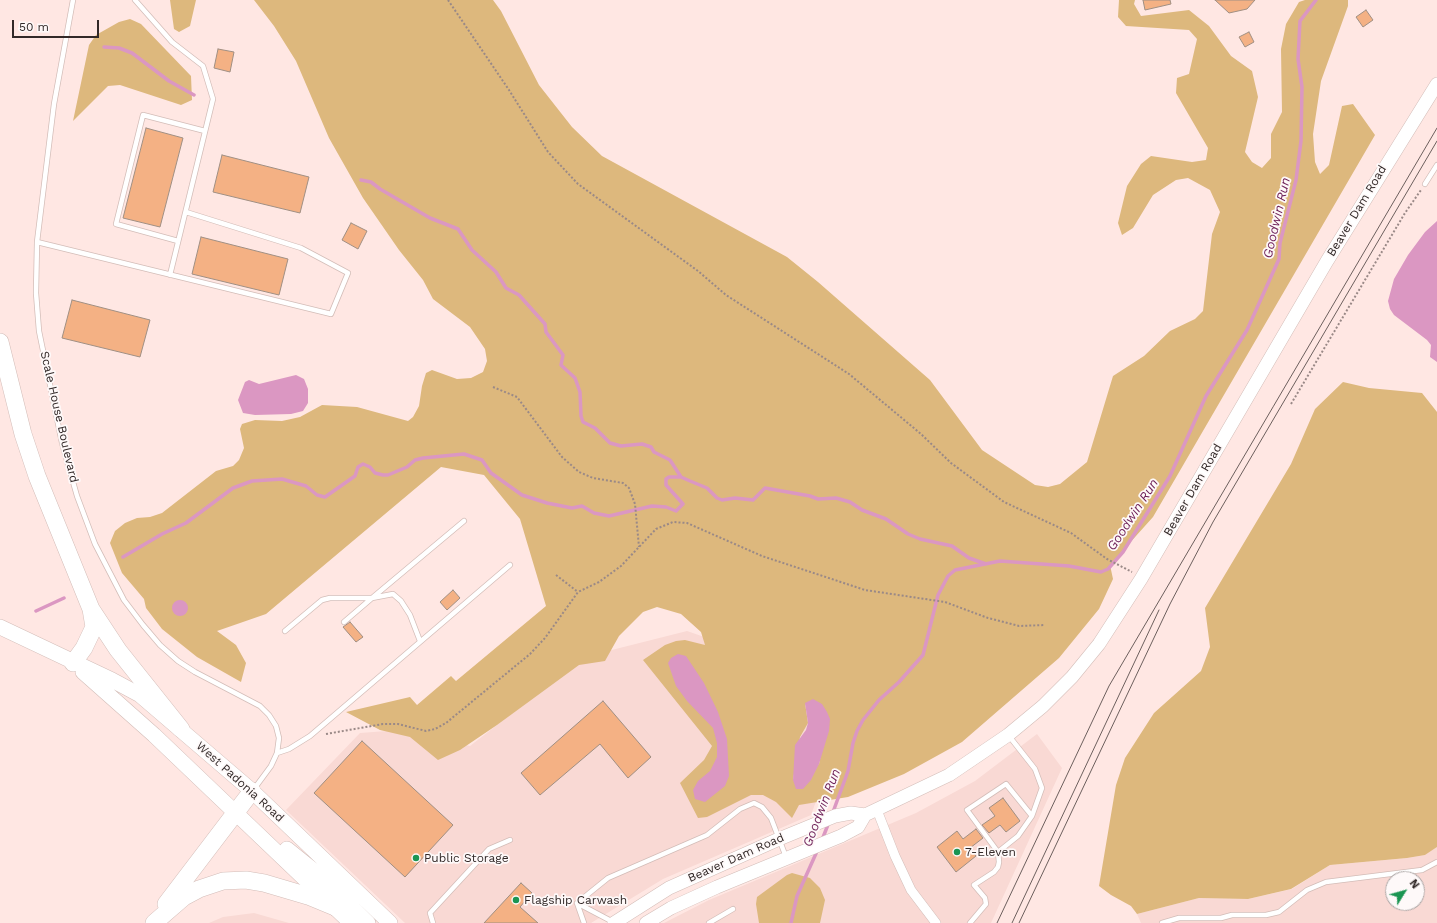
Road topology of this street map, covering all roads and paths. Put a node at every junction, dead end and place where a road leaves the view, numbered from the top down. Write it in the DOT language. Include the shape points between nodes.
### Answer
graph roads {
  1 [pos="73,0"];
  2 [pos="135,0"];
  3 [pos="448,0"];
  4 [pos="1437,84"];
  5 [pos="205,131"];
  6 [pos="1437,165"];
  7 [pos="1425,184"];
  8 [pos="186,212"];
  9 [pos="37,242"];
  10 [pos="178,242"];
  11 [pos="170,275"];
  12 [pos="0,342"];
  13 [pos="493,387"];
  14 [pos="1291,404"];
  15 [pos="464,521"];
  16 [pos="639,547"];
  17 [pos="510,565"];
  18 [pos="1125,569"];
  19 [pos="556,575"];
  20 [pos="578,592"];
  21 [pos="372,598"];
  22 [pos="91,609"];
  23 [pos="344,622"];
  24 [pos="1045,625"];
  25 [pos="0,627"];
  26 [pos="285,631"];
  27 [pos="420,640"];
  28 [pos="73,663"];
  29 [pos="181,729"];
  30 [pos="1008,735"];
  31 [pos="310,736"];
  32 [pos="277,753"];
  33 [pos="252,791"];
  34 [pos="236,812"];
  35 [pos="871,813"];
  36 [pos="1032,816"];
  37 [pos="779,839"];
  38 [pos="510,840"];
  39 [pos="998,852"];
  40 [pos="792,855"];
  41 [pos="1437,862"];
  42 [pos="577,903"];
  43 [pos="337,908"];
  44 [pos="733,909"];
  45 [pos="152,923"];
  46 [pos="351,923"];
  47 [pos="368,923"];
  48 [pos="390,923"];
  49 [pos="432,923"];
  50 [pos="584,923"];
  51 [pos="614,923"];
  52 [pos="646,923"];
  53 [pos="709,923"];
  54 [pos="936,923"];
  55 [pos="970,923"];
  56 [pos="1162,923"];
  1 -- 9 [label="lane, Scale House Boulevard" via="54,104"];
  2 -- 5 [label="lane" via="172,42 202,66 213,99"];
  3 -- 18 [label="path" via="548,152 578,184 698,271 726,295 849,374 921,434 951,463 1004,502 1071,533"];
  4 -- 30 [label="main road, Beaver Dam Road" via="1327,261 1111,626 1072,677 1043,706"];
  5 -- 8 [label="lane"];
  5 -- 10 [label="lane" via="143,115 116,224"];
  6 -- 7 [label="lane"];
  7 -- 14 [label="path"];
  8 -- 10 [label="lane"];
  8 -- 11 [label="lane" via="301,248 348,273 330,314"];
  9 -- 11 [label="lane"];
  9 -- 32 [label="lane, Scale House Boulevard" via="36,293 39,331 62,443 77,496 98,550 124,600 160,645 195,672 245,697 269,715 276,726 279,738"];
  10 -- 11 [label="lane"];
  12 -- 22 [label="highway" via="23,434 37,476"];
  13 -- 16 [label="path" via="517,397 562,458 571,466 585,476 623,483 632,494 635,504"];
  15 -- 21 [label="lane"];
  16 -- 20 [label="path" via="621,566 599,582"];
  16 -- 24 [label="path" via="656,529 665,524 681,521 762,556 849,585 877,593 945,602 1019,626"];
  17 -- 27 [label="lane"];
  19 -- 20 [label="path"];
  20 -- 31 [label="path" via="545,638 530,654 446,723 435,729 426,731 398,724 383,724"];
  21 -- 23 [label="lane"];
  21 -- 26 [label="lane" via="322,600"];
  21 -- 27 [label="lane" via="393,594 410,615"];
  22 -- 28 [label="highway" via="94,627"];
  22 -- 29 [label="highway" via="118,650"];
  25 -- 28 [label="main road, West Padonia Road"];
  27 -- 31 [label="lane"];
  28 -- 29 [label="main road, West Padonia Road" via="140,696"];
  28 -- 34 [label="main road, West Padonia Road"];
  29 -- 33 [label="main road, West Padonia Road"];
  30 -- 35 [label="main road, Beaver Dam Road" via="949,775"];
  30 -- 36 [label="lane" via="1040,778 1042,788"];
  31 -- 32 [label="lane" via="299,744"];
  32 -- 33 [label="lane, Scale House Boulevard" via="271,766"];
  33 -- 34 [label="highway"];
  33 -- 48 [label="main road, West Padonia Road"];
  34 -- 43 [label="main road, West Padonia Road"];
  34 -- 45 [label="highway"];
  34 -- 47 [label="main road" via="260,826 318,874"];
  35 -- 37 [label="main road, Beaver Dam Road" via="851,813 808,826"];
  35 -- 40 [label="main road, Beaver Dam Road" via="858,827"];
  35 -- 54 [label="street" via="911,890"];
  36 -- 39 [label="lane" via="1018,836"];
  36 -- 39 [label="lane" via="1006,784 967,810"];
  37 -- 40 [label="lane"];
  37 -- 42 [label="lane" via="768,812 754,803 747,805 707,835 608,878"];
  37 -- 51 [label="main road, Beaver Dam Road" via="669,888"];
  38 -- 49 [label="lane" via="489,849 430,913"];
  39 -- 55 [label="lane" via="998,867 974,885 985,898 986,904"];
  40 -- 52 [label="main road, Beaver Dam Road" via="688,900"];
  41 -- 56 [label="lane" via="1422,870 1326,882 1307,890 1279,912 1266,915 1179,918"];
  42 -- 50 [label="lane"];
  42 -- 51 [label="lane"];
  43 -- 45 [label="highway" via="264,883 246,880 222,881 184,897"];
  43 -- 46 [label="main road, West Padonia Road"];
  44 -- 53 [label="lane"];
}
